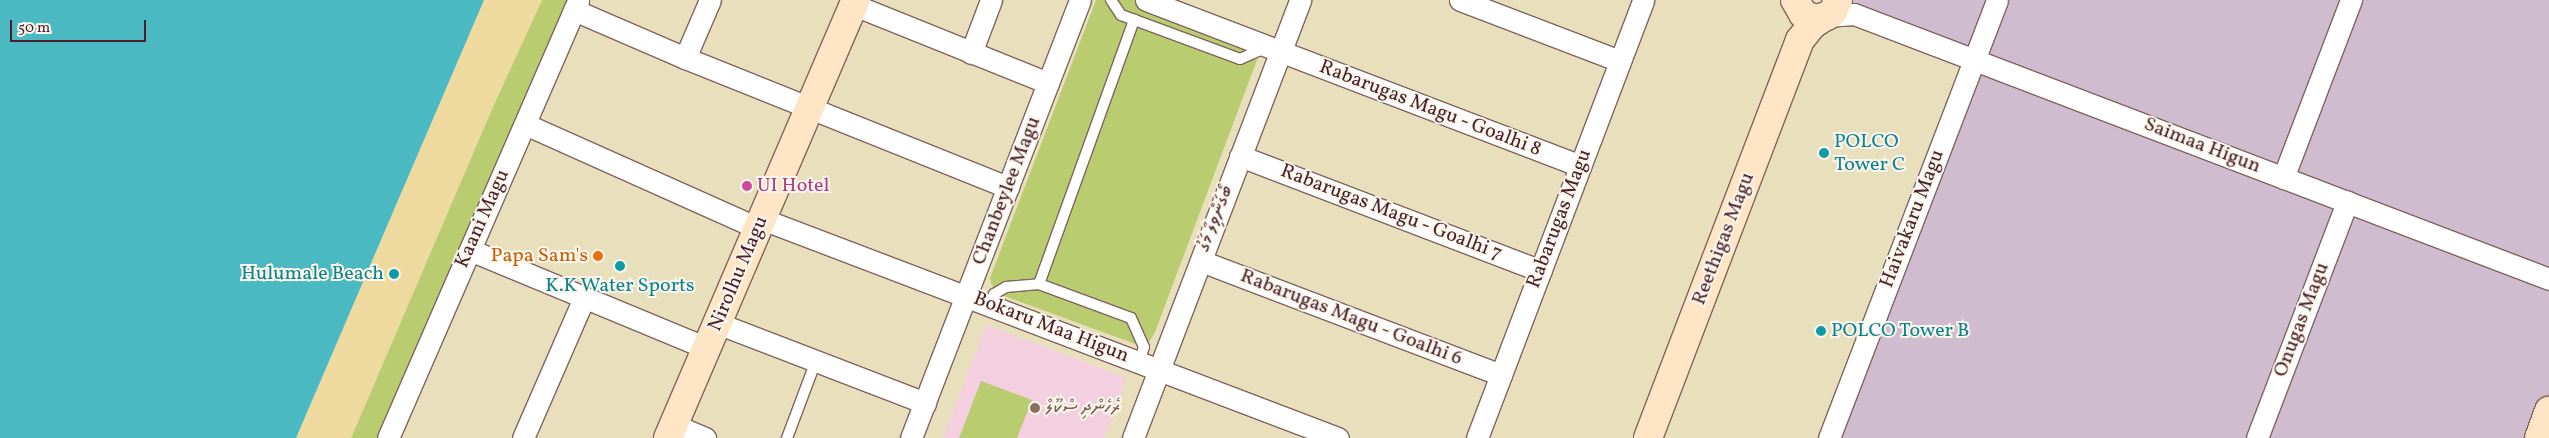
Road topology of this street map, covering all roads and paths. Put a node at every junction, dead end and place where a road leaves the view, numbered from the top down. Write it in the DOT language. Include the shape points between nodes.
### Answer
graph roads {
  1 [pos="710,0"];
  2 [pos="991,0"];
  3 [pos="1080,0"];
  4 [pos="1111,0"];
  5 [pos="1146,0"];
  6 [pos="1300,0"];
  7 [pos="1460,0"];
  8 [pos="1643,0"];
  9 [pos="1996,0"];
  10 [pos="2351,0"];
  11 [pos="855,3"];
  12 [pos="576,5"];
  13 [pos="1818,7"];
  14 [pos="1134,20"];
  15 [pos="1271,48"];
  16 [pos="971,53"];
  17 [pos="686,58"];
  18 [pos="1974,60"];
  19 [pos="1620,61"];
  20 [pos="1048,83"];
  21 [pos="810,107"];
  22 [pos="525,124"];
  23 [pos="1240,156"];
  24 [pos="1580,166"];
  25 [pos="2283,178"];
  26 [pos="1008,187"];
  27 [pos="2347,202"];
  28 [pos="760,223"];
  29 [pos="470,250"];
  30 [pos="1201,261"];
  31 [pos="1541,271"];
  32 [pos="2549,279"];
  33 [pos="1039,284"];
  34 [pos="967,296"];
  35 [pos="584,298"];
  36 [pos="990,305"];
  37 [pos="717,323"];
  38 [pos="707,348"];
  39 [pos="816,361"];
  40 [pos="1139,362"];
  41 [pos="1159,370"];
  42 [pos="1501,375"];
  43 [pos="925,403"];
  44 [pos="2549,411"];
  45 [pos="671,432"];
  46 [pos="388,438"];
  47 [pos="523,438"];
  48 [pos="705,438"];
  49 [pos="787,438"];
  50 [pos="911,438"];
  51 [pos="1133,438"];
  52 [pos="1338,438"];
  53 [pos="1477,438"];
  54 [pos="1648,438"];
  55 [pos="1829,438"];
  56 [pos="2257,438"];
  57 [pos="2539,438"];
  1 -- 17 [label="street"];
  2 -- 16 [label="street"];
  3 -- 20 [label="street, Chanbeylee Magu"];
  4 -- 14 [label="lane" via="1121,15"];
  5 -- 15 [label="street, Rabarugas Magu - Goalhi 8"];
  6 -- 15 [label="street, ބޯގަންވިލާ މަގު"];
  7 -- 19 [label="street"];
  8 -- 19 [label="street, Rabarugas Magu"];
  9 -- 18 [label="street, Haivakaru Magu"];
  10 -- 25 [label="street"];
  11 -- 16 [label="street"];
  11 -- 21 [label="street, Nirolhu Magu"];
  12 -- 17 [label="street"];
  12 -- 22 [label="street, Kaani Magu"];
  13 -- 18 [label="street, Saimaa Higun"];
  13 -- 54 [label="street, Reethigas Magu" via="1812,26 1800,40"];
  14 -- 15 [label="lane" via="1240,59"];
  14 -- 33 [label="lane"];
  15 -- 23 [label="street, ބޯގަންވިލާ މަގު"];
  15 -- 24 [label="street, Rabarugas Magu - Goalhi 8"];
  16 -- 20 [label="street"];
  17 -- 21 [label="street"];
  18 -- 25 [label="street, Saimaa Higun"];
  18 -- 55 [label="street, Haivakaru Magu"];
  19 -- 24 [label="street, Rabarugas Magu"];
  20 -- 26 [label="street, Chanbeylee Magu"];
  21 -- 26 [label="street"];
  21 -- 28 [label="street, Nirolhu Magu"];
  22 -- 28 [label="street, Bokaru Maa Higun"];
  22 -- 29 [label="street, Kaani Magu"];
  23 -- 30 [label="street, ބޯގަންވިލާ މަގު"];
  23 -- 31 [label="street, Rabarugas Magu - Goalhi 7"];
  24 -- 31 [label="street, Rabarugas Magu"];
  25 -- 27 [label="street, Saimaa Higun"];
  26 -- 34 [label="street, Chanbeylee Magu"];
  27 -- 32 [label="street, Saimaa Higun"];
  27 -- 56 [label="street, Onugas Magu"];
  28 -- 34 [label="street, Bokaru Maa Higun"];
  28 -- 37 [label="street, Nirolhu Magu"];
  29 -- 35 [label="street"];
  29 -- 46 [label="street, Kaani Magu"];
  30 -- 41 [label="street, ބޯގަންވިލާ މަގު"];
  30 -- 42 [label="street, Rabarugas Magu - Goalhi 6"];
  31 -- 42 [label="street, Rabarugas Magu"];
  33 -- 36 [label="lane" via="1006,287 994,294"];
  33 -- 40 [label="lane" via="1131,318 1144,347"];
  34 -- 36 [label="street, Bokaru Maa Higun"];
  34 -- 43 [label="street, Chanbeylee Magu"];
  35 -- 38 [label="street"];
  35 -- 47 [label="street"];
  36 -- 40 [label="street, Bokaru Maa Higun"];
  37 -- 38 [label="street, Nirolhu Magu"];
  37 -- 39 [label="street"];
  38 -- 45 [label="street, Nirolhu Magu"];
  39 -- 43 [label="street"];
  39 -- 49 [label="lane"];
  40 -- 41 [label="street, Bokaru Maa Higun"];
  41 -- 51 [label="street, ބޯގަންވިލާ މަގު"];
  41 -- 52 [label="street, Bokaru Maa Higun"];
  42 -- 53 [label="street, Rabarugas Magu"];
  43 -- 50 [label="street, Chanbeylee Magu"];
  44 -- 57 [label="street"];
  45 -- 48 [label="street"];
}
